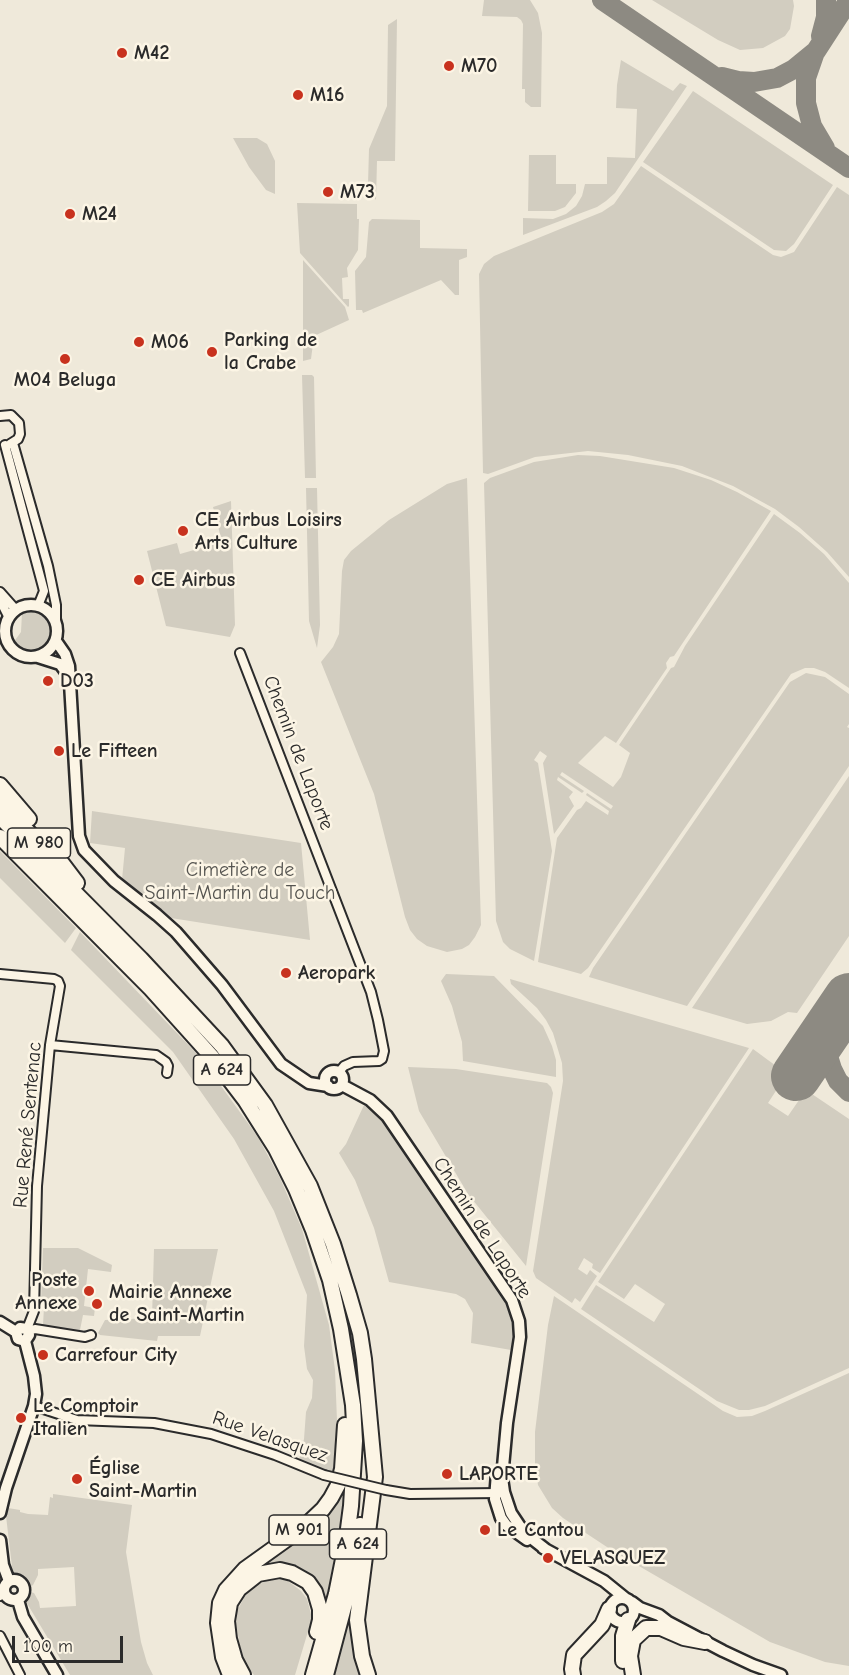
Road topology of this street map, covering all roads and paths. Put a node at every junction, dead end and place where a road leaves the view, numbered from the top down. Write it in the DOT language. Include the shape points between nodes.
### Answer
graph roads {
  1 [pos="0,416"];
  2 [pos="6,444"];
  3 [pos="0,592"];
  4 [pos="0,600"];
  5 [pos="38,606"];
  6 [pos="8,621"];
  7 [pos="56,624"];
  8 [pos="56,640"];
  9 [pos="15,651"];
  10 [pos="0,652"];
  11 [pos="240,653"];
  12 [pos="37,657"];
  13 [pos="69,676"];
  14 [pos="0,785"];
  15 [pos="0,802"];
  16 [pos="0,817"];
  17 [pos="0,837"];
  18 [pos="77,883"];
  19 [pos="141,959"];
  20 [pos="0,974"];
  21 [pos="50,1045"];
  22 [pos="339,1072"];
  23 [pos="167,1073"];
  24 [pos="327,1081"];
  25 [pos="342,1084"];
  26 [pos="0,1322"];
  27 [pos="24,1333"];
  28 [pos="91,1335"];
  29 [pos="347,1363"];
  30 [pos="34,1406"];
  31 [pos="369,1409"];
  32 [pos="500,1493"];
  33 [pos="0,1513"];
  34 [pos="0,1540"];
  35 [pos="587,1572"];
  36 [pos="9,1581"];
  37 [pos="2,1595"];
  38 [pos="18,1600"];
  39 [pos="628,1600"];
  40 [pos="609,1607"];
  41 [pos="626,1620"];
  42 [pos="668,1622"];
  43 [pos="594,1635"];
  44 [pos="0,1636"];
  45 [pos="705,1642"];
  46 [pos="753,1665"];
  47 [pos="20,1675"];
  48 [pos="57,1675"];
  49 [pos="230,1675"];
  50 [pos="243,1675"];
  51 [pos="306,1675"];
  52 [pos="313,1675"];
  53 [pos="326,1675"];
  54 [pos="368,1675"];
  55 [pos="573,1675"];
  56 [pos="627,1675"];
  57 [pos="633,1675"];
  58 [pos="766,1675"];
  59 [pos="781,1675"];
  1 -- 2 [label="street" via="11,415 19,423 20,434"];
  2 -- 5 [label="street" via="44,591"];
  2 -- 7 [label="street" via="48,566"];
  3 -- 6 [label="street"];
  4 -- 6 [label="street"];
  5 -- 6 [label="street" via="27,605"];
  5 -- 7 [label="street" via="48,611"];
  6 -- 9 [label="street" via="7,642"];
  7 -- 8 [label="street"];
  8 -- 12 [label="street"];
  8 -- 13 [label="street" via="66,654"];
  9 -- 10 [label="street"];
  9 -- 12 [label="street" via="25,657"];
  11 -- 22 [label="street, Chemin de Laporte" via="376,1011 382,1059 353,1062"];
  12 -- 13 [label="street" via="60,664"];
  13 -- 24 [label="street" via="79,836 84,850 114,881 176,932 222,985 274,1057 301,1078"];
  14 -- 18 [label="highway"];
  15 -- 18 [label="highway, M 980"];
  16 -- 19 [label="highway, A 624"];
  17 -- 29 [label="highway, A 624" via="182,1022 256,1116 313,1230 334,1298"];
  18 -- 19 [label="highway, M 980"];
  19 -- 31 [label="highway, A 624" via="241,1071 299,1164 329,1233 360,1333"];
  20 -- 21 [label="street, Rue René Sentenac" via="58,981"];
  21 -- 23 [label="street" via="156,1055 166,1062"];
  21 -- 27 [label="street, Rue René Sentenac" via="37,1186 34,1311"];
  22 -- 24 [label="street, Chemin de Laporte" via="333,1071"];
  22 -- 25 [label="street"];
  24 -- 25 [label="street" via="335,1089"];
  25 -- 32 [label="street, Chemin de Laporte" via="370,1100 387,1116 512,1300 520,1337 501,1444"];
  26 -- 27 [label="street"];
  27 -- 28 [label="street" via="35,1329"];
  27 -- 30 [label="street" via="35,1384"];
  29 -- 49 [label="highway, M 901" via="342,1469 334,1491 323,1509 305,1526 245,1569 226,1590 220,1604 219,1639"];
  29 -- 52 [label="highway, A 624" via="355,1441 351,1506 336,1594"];
  30 -- 32 [label="street, Rue Velasquez, bridge" via="77,1420 154,1424 211,1434 324,1475 387,1490 410,1494"];
  30 -- 33 [label="street"];
  31 -- 53 [label="highway, A 624" via="357,1545"];
  31 -- 54 [label="highway, A 624" via="375,1477 357,1620"];
  32 -- 35 [label="street" via="526,1534 549,1552"];
  34 -- 36 [label="street"];
  35 -- 39 [label="street"];
  35 -- 40 [label="street" via="603,1586"];
  36 -- 37 [label="street"];
  36 -- 38 [label="street" via="18,1580 24,1586 24,1594"];
  37 -- 38 [label="street"];
  38 -- 48 [label="street" via="23,1617"];
  39 -- 40 [label="street" via="616,1599"];
  39 -- 41 [label="street" via="634,1609"];
  39 -- 42 [label="street"];
  40 -- 41 [label="street" via="613,1619"];
  40 -- 43 [label="highway"];
  41 -- 42 [label="street" via="646,1617"];
  41 -- 43 [label="highway"];
  41 -- 56 [label="highway" via="622,1659"];
  42 -- 45 [label="street"];
  43 -- 55 [label="highway" via="574,1655"];
  44 -- 47 [label="street"];
  45 -- 46 [label="street"];
  45 -- 57 [label="highway" via="661,1628 645,1628 633,1640"];
  46 -- 58 [label="street"];
  46 -- 59 [label="street"];
  50 -- 51 [label="highway, M 901" via="229,1638 230,1603 239,1589 258,1574 280,1570 308,1582 318,1600 320,1620"];
}
